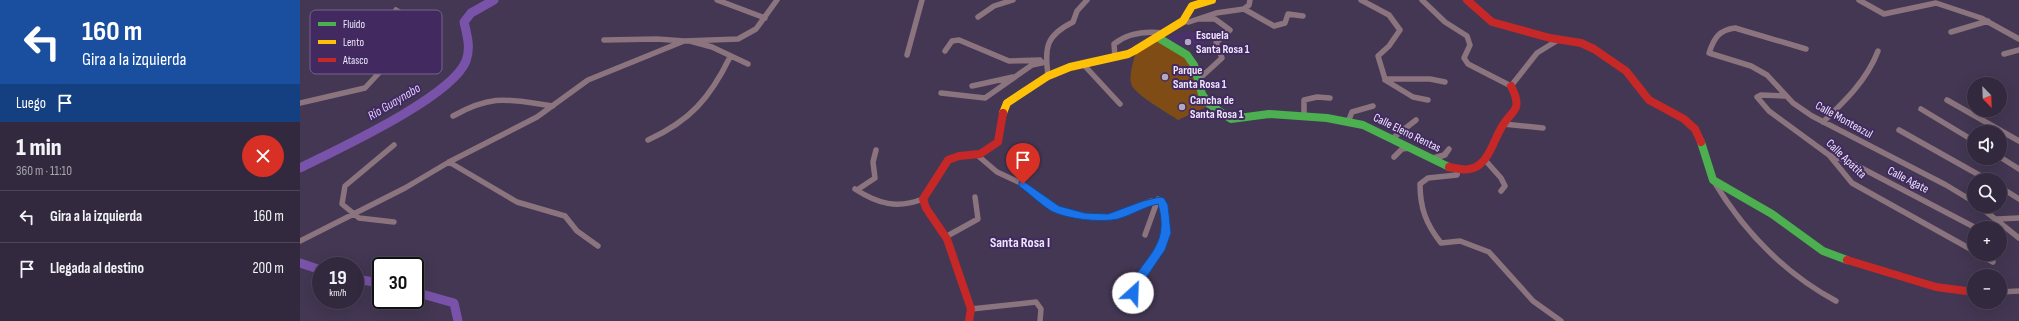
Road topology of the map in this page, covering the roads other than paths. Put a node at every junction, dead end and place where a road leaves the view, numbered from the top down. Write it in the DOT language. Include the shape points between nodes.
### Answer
graph roads {
  1 [pos="717,0"];
  2 [pos="777,0"];
  3 [pos="922,0"];
  4 [pos="1013,0"];
  5 [pos="1087,0"];
  6 [pos="1212,0"];
  7 [pos="1250,0"];
  8 [pos="1361,0"];
  9 [pos="1422,0"];
  10 [pos="1467,0"];
  11 [pos="1859,0"];
  12 [pos="1244,9"];
  13 [pos="1303,16"];
  14 [pos="978,17"];
  15 [pos="765,18"];
  16 [pos="1200,19"];
  17 [pos="1183,21"];
  18 [pos="1988,21"];
  19 [pos="1951,32"];
  20 [pos="1160,35"];
  21 [pos="2019,39"];
  22 [pos="604,40"];
  23 [pos="1558,40"];
  24 [pos="685,41"];
  25 [pos="1806,49"];
  26 [pos="2019,50"];
  27 [pos="945,51"];
  28 [pos="1878,51"];
  29 [pos="2004,54"];
  30 [pos="907,55"];
  31 [pos="730,57"];
  32 [pos="1115,57"];
  33 [pos="1046,61"];
  34 [pos="748,64"];
  35 [pos="1083,64"];
  36 [pos="378,74"];
  37 [pos="1018,75"];
  38 [pos="1048,76"];
  39 [pos="1198,80"];
  40 [pos="1385,80"];
  41 [pos="1445,82"];
  42 [pos="972,86"];
  43 [pos="1511,86"];
  44 [pos="941,93"];
  45 [pos="1786,96"];
  46 [pos="1330,98"];
  47 [pos="1428,100"];
  48 [pos="1948,100"];
  49 [pos="300,103"];
  50 [pos="1120,104"];
  51 [pos="553,106"];
  52 [pos="1372,106"];
  53 [pos="1921,109"];
  54 [pos="453,116"];
  55 [pos="1304,116"];
  56 [pos="1416,120"];
  57 [pos="1348,122"];
  58 [pos="1823,122"];
  59 [pos="1503,124"];
  60 [pos="1543,128"];
  61 [pos="1899,130"];
  62 [pos="1967,137"];
  63 [pos="1393,138"];
  64 [pos="648,140"];
  65 [pos="2019,141"];
  66 [pos="394,145"];
  67 [pos="1412,147"];
  68 [pos="876,150"];
  69 [pos="976,154"];
  70 [pos="1829,155"];
  71 [pos="1394,157"];
  72 [pos="1485,160"];
  73 [pos="2007,161"];
  74 [pos="449,162"];
  75 [pos="2019,169"];
  76 [pos="1458,170"];
  77 [pos="1976,173"];
  78 [pos="1712,180"];
  79 [pos="1501,191"];
  80 [pos="2007,191"];
  81 [pos="975,197"];
  82 [pos="1967,198"];
  83 [pos="923,199"];
  84 [pos="1158,199"];
  85 [pos="2019,199"];
  86 [pos="1989,213"];
  87 [pos="351,215"];
  88 [pos="2019,218"];
  89 [pos="1997,219"];
  90 [pos="394,222"];
  91 [pos="1967,223"];
  92 [pos="1145,235"];
  93 [pos="2019,238"];
  94 [pos="947,239"];
  95 [pos="300,241"];
  96 [pos="598,246"];
  97 [pos="1967,247"];
  98 [pos="2019,290"];
  99 [pos="1967,291"];
  100 [pos="2007,291"];
  101 [pos="1135,298"];
  102 [pos="1836,301"];
  103 [pos="971,309"];
  104 [pos="969,321"];
  105 [pos="1040,321"];
  106 [pos="1561,321"];
  1 -- 15 [label="street"];
  2 -- 15 [label="street"];
  3 -- 30 [label="street"];
  4 -- 14 [label="street" via="1004,2"];
  5 -- 33 [label="street" via="1077,11 1074,22 1056,29 1051,35 1046,45"];
  6 -- 17 [label="street" via="1192,6"];
  7 -- 12 [label="street"];
  8 -- 40 [label="street" via="1388,14 1399,26 1400,30 1389,46 1378,56"];
  9 -- 43 [label="street" via="1445,22 1467,36 1470,45 1464,58 1468,64"];
  10 -- 23 [label="street" via="1492,22"];
  11 -- 18 [label="street" via="1884,14 1936,3"];
  12 -- 13 [label="street" via="1274,26 1285,23 1288,14"];
  12 -- 16 [label="street" via="1216,13"];
  15 -- 24 [label="street" via="757,29 746,37"];
  16 -- 17 [label="street"];
  16 -- 39 [label="street" via="1215,19 1230,30 1216,42 1222,58 1212,65 1206,76"];
  17 -- 20 [label="street"];
  18 -- 19 [label="street"];
  18 -- 21 [label="street"];
  20 -- 32 [label="street" via="1128,54"];
  20 -- 32 [label="street" via="1153,32 1119,39 1114,44"];
  20 -- 39 [label="street, Calle Eleno Rentas" via="1187,55 1194,65"];
  22 -- 24 [label="street" via="657,38"];
  23 -- 43 [label="street" via="1537,53"];
  23 -- 78 [label="street" via="1581,43 1607,57 1626,72 1649,100 1684,119 1696,129"];
  24 -- 31 [label="street" via="712,47"];
  24 -- 51 [label="street" via="588,80"];
  25 -- 45 [label="street, Calle Monteazul" via="1735,28 1717,33 1709,53 1751,66 1767,75"];
  26 -- 29 [label="street"];
  27 -- 33 [label="street" via="952,41 959,40 1009,61"];
  28 -- 58 [label="street" via="1875,61 1846,99"];
  31 -- 34 [label="street"];
  31 -- 64 [label="street" via="721,79 708,97 684,120"];
  32 -- 35 [label="street"];
  33 -- 37 [label="street" via="1032,65"];
  33 -- 38 [label="street"];
  35 -- 38 [label="street"];
  35 -- 50 [label="street"];
  36 -- 49 [label="street" via="365,88"];
  37 -- 42 [label="street"];
  37 -- 44 [label="street" via="985,98"];
  38 -- 69 [label="street" via="1007,103 998,142"];
  39 -- 55 [label="street, Calle Eleno Rentas" via="1208,104 1231,119 1269,114"];
  40 -- 41 [label="street" via="1430,79"];
  40 -- 47 [label="street" via="1413,97"];
  43 -- 59 [label="street" via="1516,98 1516,107"];
  45 -- 58 [label="street, Calle Monteazul"];
  45 -- 70 [label="street, Calle Apatita" via="1757,97 1769,111"];
  46 -- 55 [label="street" via="1316,97 1304,100"];
  48 -- 65 [label="street"];
  51 -- 54 [label="street" via="488,100"];
  51 -- 74 [label="street" via="537,117"];
  52 -- 57 [label="street" via="1352,112"];
  53 -- 62 [label="street"];
  55 -- 57 [label="street, Calle Eleno Rentas"];
  56 -- 63 [label="street"];
  57 -- 63 [label="street, Calle Eleno Rentas" via="1363,124"];
  58 -- 82 [label="street, Calle Monteazul"];
  59 -- 60 [label="street"];
  59 -- 72 [label="street"];
  61 -- 77 [label="street"];
  63 -- 67 [label="street, Calle Eleno Rentas"];
  66 -- 87 [label="street" via="345,186 342,204"];
  67 -- 71 [label="street" via="1402,149"];
  67 -- 76 [label="street, Calle Eleno Rentas"];
  68 -- 83 [label="street" via="873,162 875,178 856,190 893,207"];
  69 -- 83 [label="street" via="948,160"];
  69 -- 84 [label="street" via="997,172 1023,184 1056,209 1069,214 1108,217"];
  70 -- 91 [label="street, Calle Agate" via="1850,162"];
  70 -- 97 [label="street, Calle Apatita" via="1852,183"];
  72 -- 76 [label="street" via="1468,171"];
  72 -- 79 [label="street" via="1501,178 1505,186"];
  73 -- 75 [label="street"];
  74 -- 87 [label="street"];
  74 -- 96 [label="street" via="516,202 565,216 577,230"];
  76 -- 106 [label="street" via="1458,175 1428,178 1420,184 1419,205 1430,230 1441,243 1460,241 1488,252 1533,301"];
  78 -- 99 [label="street" via="1772,214 1823,251 1838,258 1915,282"];
  78 -- 102 [label="street" via="1726,204 1777,260 1805,283"];
  80 -- 85 [label="street"];
  81 -- 94 [label="street" via="978,220 949,235"];
  83 -- 94 [label="street" via="926,208"];
  84 -- 92 [label="street"];
  84 -- 101 [label="street" via="1164,205 1166,233 1151,264 1134,287"];
  86 -- 89 [label="street"];
  87 -- 90 [label="street" via="363,220"];
  87 -- 95 [label="street"];
  88 -- 89 [label="street"];
  89 -- 93 [label="street"];
  94 -- 103 [label="street"];
  98 -- 100 [label="street"];
  103 -- 104 [label="street"];
  103 -- 105 [label="street" via="1036,302 1041,309"];
}
